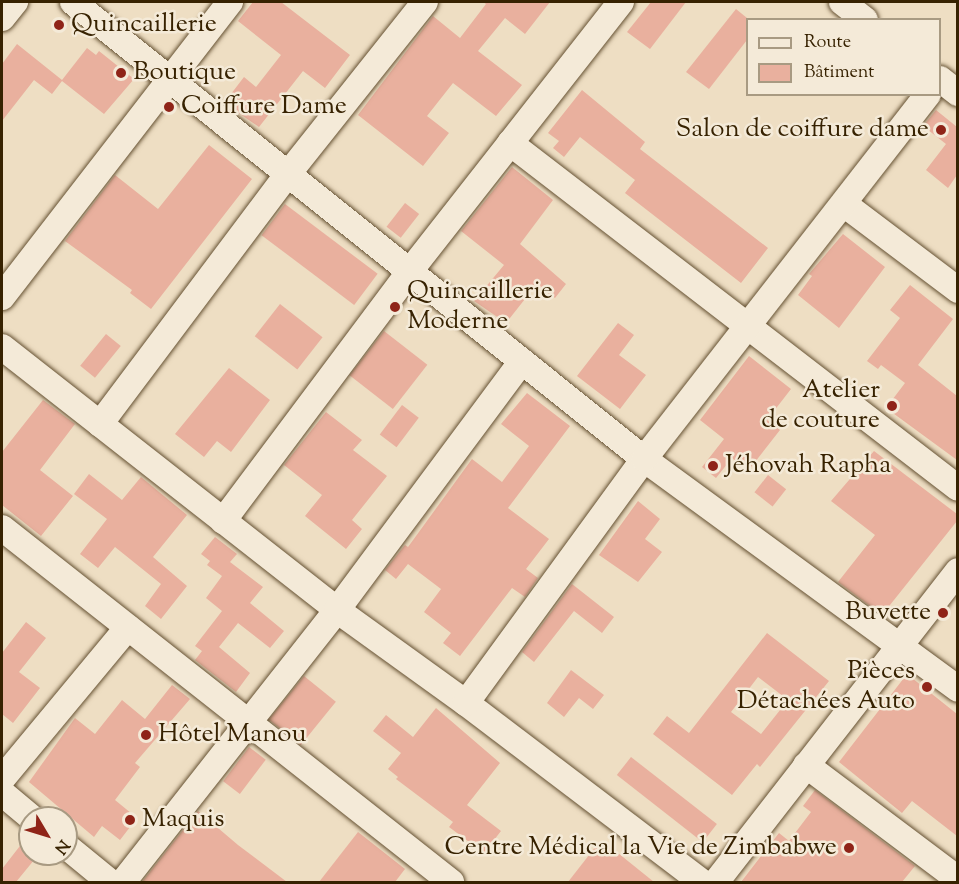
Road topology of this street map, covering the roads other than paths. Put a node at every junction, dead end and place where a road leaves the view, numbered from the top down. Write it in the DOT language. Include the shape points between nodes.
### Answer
graph roads {
  1 [pos="15,2"];
  2 [pos="73,2"];
  3 [pos="230,2"];
  4 [pos="425,2"];
  5 [pos="621,2"];
  6 [pos="842,2"];
  7 [pos="2,18"];
  8 [pos="862,18"];
  9 [pos="171,80"];
  10 [pos="941,80"];
  11 [pos="957,93"];
  12 [pos="926,96"];
  13 [pos="510,144"];
  14 [pos="288,174"];
  15 [pos="844,204"];
  16 [pos="410,271"];
  17 [pos="957,290"];
  18 [pos="2,297"];
  19 [pos="750,325"];
  20 [pos="2,347"];
  21 [pos="522,361"];
  22 [pos="100,424"];
  23 [pos="644,459"];
  24 [pos="957,488"];
  25 [pos="223,521"];
  26 [pos="2,528"];
  27 [pos="957,571"];
  28 [pos="336,610"];
  29 [pos="128,627"];
  30 [pos="898,644"];
  31 [pos="957,689"];
  32 [pos="466,703"];
  33 [pos="247,722"];
  34 [pos="806,765"];
  35 [pos="2,779"];
  36 [pos="2,793"];
  37 [pos="18,806"];
  38 [pos="78,856"];
  39 [pos="957,879"];
  40 [pos="110,882"];
  41 [pos="123,882"];
  42 [pos="450,882"];
  43 [pos="702,882"];
  44 [pos="716,882"];
  1 -- 7 [label="street"];
  2 -- 9 [label="street"];
  3 -- 9 [label="street"];
  4 -- 14 [label="street"];
  5 -- 13 [label="street"];
  6 -- 8 [label="street"];
  9 -- 14 [label="street"];
  9 -- 18 [label="street"];
  10 -- 11 [label="street"];
  12 -- 15 [label="street"];
  13 -- 16 [label="street"];
  13 -- 19 [label="street"];
  14 -- 16 [label="street"];
  14 -- 22 [label="street"];
  15 -- 17 [label="street"];
  15 -- 19 [label="street"];
  16 -- 21 [label="street"];
  16 -- 25 [label="street"];
  19 -- 23 [label="street"];
  19 -- 24 [label="street"];
  20 -- 22 [label="street"];
  21 -- 23 [label="street"];
  21 -- 28 [label="street"];
  22 -- 25 [label="street"];
  23 -- 30 [label="street"];
  23 -- 32 [label="street"];
  25 -- 28 [label="street"];
  26 -- 29 [label="street"];
  27 -- 30 [label="street"];
  28 -- 32 [label="street"];
  28 -- 33 [label="street"];
  29 -- 33 [label="street"];
  29 -- 35 [label="street"];
  30 -- 31 [label="street"];
  30 -- 34 [label="street"];
  32 -- 43 [label="street"];
  33 -- 41 [label="street"];
  33 -- 42 [label="street"];
  34 -- 39 [label="street"];
  34 -- 44 [label="street"];
  36 -- 37 [label="street"];
  38 -- 40 [label="street"];
}
